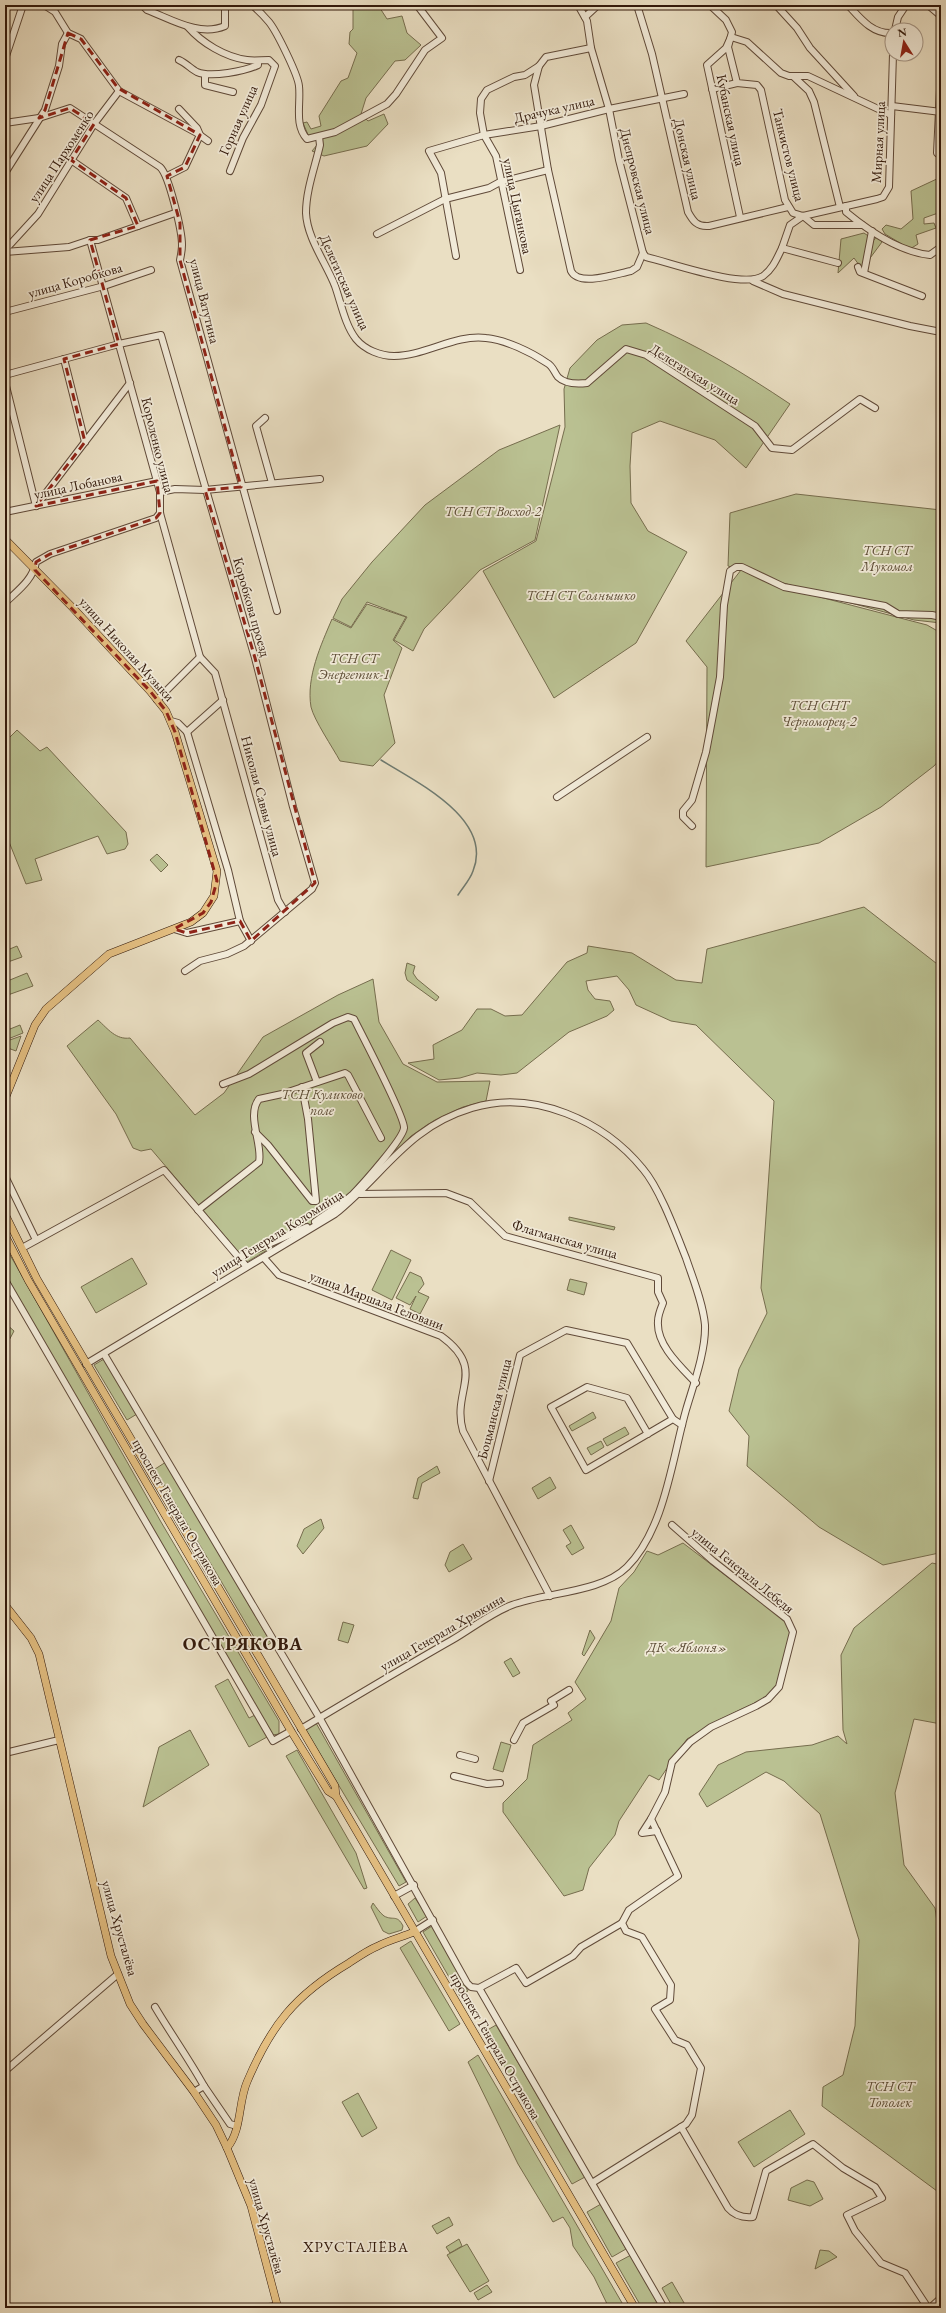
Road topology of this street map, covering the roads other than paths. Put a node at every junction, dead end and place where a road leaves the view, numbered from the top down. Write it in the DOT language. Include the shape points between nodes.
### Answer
graph roads {
  1 [pos="23,5"];
  2 [pos="44,5"];
  3 [pos="142,5"];
  4 [pos="225,5"];
  5 [pos="252,5"];
  6 [pos="416,5"];
  7 [pos="578,5"];
  8 [pos="598,5"];
  9 [pos="637,5"];
  10 [pos="710,5"];
  11 [pos="776,5"];
  12 [pos="848,5"];
  13 [pos="906,5"];
  14 [pos="928,5"];
  15 [pos="941,16"];
  16 [pos="585,17"];
  17 [pos="896,22"];
  18 [pos="188,27"];
  19 [pos="68,33"];
  20 [pos="884,33"];
  21 [pos="731,37"];
  22 [pos="591,48"];
  23 [pos="5,59"];
  24 [pos="180,60"];
  25 [pos="258,61"];
  26 [pos="893,62"];
  27 [pos="539,66"];
  28 [pos="941,69"];
  29 [pos="205,75"];
  30 [pos="794,77"];
  31 [pos="737,83"];
  32 [pos="712,89"];
  33 [pos="119,91"];
  34 [pos="233,92"];
  35 [pos="684,94"];
  36 [pos="661,97"];
  37 [pos="857,100"];
  38 [pos="892,106"];
  39 [pos="179,109"];
  40 [pos="609,109"];
  41 [pos="940,112"];
  42 [pos="891,115"];
  43 [pos="39,118"];
  44 [pos="5,124"];
  45 [pos="94,124"];
  46 [pos="541,126"];
  47 [pos="200,135"];
  48 [pos="484,136"];
  49 [pos="319,137"];
  50 [pos="208,141"];
  51 [pos="941,156"];
  52 [pos="71,160"];
  53 [pos="548,170"];
  54 [pos="230,171"];
  55 [pos="5,173"];
  56 [pos="167,176"];
  57 [pos="500,182"];
  58 [pos="444,199"];
  59 [pos="843,206"];
  60 [pos="788,207"];
  61 [pos="175,213"];
  62 [pos="803,216"];
  63 [pos="740,217"];
  64 [pos="862,225"];
  65 [pos="138,226"];
  66 [pos="872,231"];
  67 [pos="377,234"];
  68 [pos="90,240"];
  69 [pos="941,247"];
  70 [pos="782,248"];
  71 [pos="5,251"];
  72 [pos="643,253"];
  73 [pos="456,256"];
  74 [pos="838,263"];
  75 [pos="858,267"];
  76 [pos="151,270"];
  77 [pos="520,270"];
  78 [pos="864,272"];
  79 [pos="753,280"];
  80 [pos="104,286"];
  81 [pos="922,296"];
  82 [pos="5,312"];
  83 [pos="941,332"];
  84 [pos="119,344"];
  85 [pos="64,359"];
  86 [pos="5,374"];
  87 [pos="5,382"];
  88 [pos="130,383"];
  89 [pos="875,408"];
  90 [pos="265,418"];
  91 [pos="85,442"];
  92 [pos="320,479"];
  93 [pos="157,481"];
  94 [pos="272,483"];
  95 [pos="241,487"];
  96 [pos="205,490"];
  97 [pos="160,492"];
  98 [pos="36,506"];
  99 [pos="5,512"];
  100 [pos="160,513"];
  101 [pos="5,539"];
  102 [pos="35,570"];
  103 [pos="5,604"];
  104 [pos="277,611"];
  105 [pos="941,617"];
  106 [pos="200,657"];
  107 [pos="219,685"];
  108 [pos="158,700"];
  109 [pos="223,700"];
  110 [pos="171,721"];
  111 [pos="187,732"];
  112 [pos="648,737"];
  113 [pos="557,796"];
  114 [pos="692,826"];
  115 [pos="285,912"];
  116 [pos="240,921"];
  117 [pos="174,928"];
  118 [pos="251,941"];
  119 [pos="185,971"];
  120 [pos="320,1042"];
  121 [pos="316,1082"];
  122 [pos="223,1084"];
  123 [pos="302,1087"];
  124 [pos="5,1099"];
  125 [pos="255,1132"];
  126 [pos="380,1138"];
  127 [pos="5,1176"];
  128 [pos="360,1194"];
  129 [pos="198,1210"];
  130 [pos="5,1214"];
  131 [pos="5,1235"];
  132 [pos="36,1240"];
  133 [pos="22,1248"];
  134 [pos="239,1257"];
  135 [pos="264,1258"];
  136 [pos="246,1266"];
  137 [pos="5,1280"];
  138 [pos="104,1354"];
  139 [pos="86,1364"];
  140 [pos="696,1383"];
  141 [pos="673,1419"];
  142 [pos="682,1425"];
  143 [pos="648,1434"];
  144 [pos="489,1481"];
  145 [pos="672,1525"];
  146 [pos="606,1581"];
  147 [pos="550,1596"];
  148 [pos="5,1605"];
  149 [pos="568,1690"];
  150 [pos="319,1717"];
  151 [pos="301,1728"];
  152 [pos="291,1731"];
  153 [pos="59,1740"];
  154 [pos="514,1740"];
  155 [pos="5,1753"];
  156 [pos="460,1755"];
  157 [pos="475,1759"];
  158 [pos="454,1776"];
  159 [pos="500,1782"];
  160 [pos="336,1796"];
  161 [pos="651,1820"];
  162 [pos="657,1831"];
  163 [pos="414,1885"];
  164 [pos="394,1896"];
  165 [pos="433,1920"];
  166 [pos="622,1923"];
  167 [pos="414,1932"];
  168 [pos="118,1974"];
  169 [pos="479,1988"];
  170 [pos="155,2007"];
  171 [pos="5,2071"];
  172 [pos="204,2086"];
  173 [pos="194,2092"];
  174 [pos="237,2126"];
  175 [pos="681,2126"];
  176 [pos="227,2148"];
  177 [pos="592,2183"];
  178 [pos="941,2298"];
  179 [pos="278,2307"];
  180 [pos="261,2308"];
  181 [pos="635,2308"];
  182 [pos="664,2308"];
  183 [pos="929,2308"];
  1 -- 23 [label="street"];
  2 -- 19 [label="street" via="55,12"];
  3 -- 18 [label="street" via="147,10"];
  4 -- 18 [label="street" via="225,26 213,30"];
  5 -- 49 [label="street" via="271,24 296,75 302,133 308,139"];
  6 -- 49 [label="street" via="442,38 425,50 396,94 386,104 335,132"];
  7 -- 16 [label="street, Днепровская улица"];
  8 -- 16 [label="street"];
  9 -- 36 [label="street, Донская улица" via="652,54"];
  10 -- 21 [label="street" via="726,20 732,32"];
  11 -- 37 [label="street" via="797,28 810,48"];
  12 -- 20 [label="street" via="875,30"];
  13 -- 17 [label="street"];
  14 -- 15 [label="street"];
  16 -- 22 [label="street, Днепровская улица"];
  18 -- 25 [label="street" via="198,38 216,49"];
  19 -- 33 [label="street" via="81,39"];
  19 -- 43 [label="street" via="62,44 59,66 45,110"];
  21 -- 30 [label="street" via="747,42 778,71"];
  21 -- 31 [label="street" via="728,47"];
  21 -- 32 [label="street, Кубанская улица" via="726,48 707,65"];
  22 -- 27 [label="street, улица Цыганкова" via="546,57"];
  22 -- 40 [label="street, Днепровская улица"];
  24 -- 29 [label="street" via="196,72"];
  25 -- 29 [label="street" via="258,65 249,69"];
  25 -- 54 [label="street, Горная улица" via="268,60 275,66 261,105 243,138"];
  26 -- 38 [label="street, Мирная улица"];
  27 -- 46 [label="street" via="534,85"];
  27 -- 48 [label="street, улица Цыганкова" via="525,75 514,77 487,90 481,99 480,113"];
  28 -- 41 [label="street"];
  29 -- 34 [label="street" via="204,85"];
  30 -- 37 [label="street" via="808,76"];
  30 -- 59 [label="street" via="809,91 814,102"];
  31 -- 32 [label="street"];
  31 -- 60 [label="street, Танкистов улица" via="757,85 761,90"];
  32 -- 63 [label="street, Кубанская улица"];
  33 -- 45 [label="street, улица Пархоменко"];
  33 -- 47 [label="street"];
  35 -- 36 [label="street, Драчука улица"];
  36 -- 40 [label="street, Драчука улица"];
  36 -- 63 [label="street, Донская улица" via="688,212 694,222 701,226 709,226"];
  37 -- 42 [label="street"];
  38 -- 41 [label="street"];
  38 -- 42 [label="street, Мирная улица"];
  39 -- 47 [label="street" via="197,128"];
  40 -- 46 [label="street, Драчука улица"];
  40 -- 72 [label="street, Днепровская улица"];
  41 -- 51 [label="street" via="937,153"];
  42 -- 59 [label="street, Мирная улица" via="889,187 883,197 877,200"];
  43 -- 44 [label="street"];
  43 -- 45 [label="street" via="70,108"];
  43 -- 55 [label="street"];
  45 -- 52 [label="street, улица Пархоменко"];
  45 -- 56 [label="street" via="160,167"];
  46 -- 48 [label="street, Драчука улица"];
  46 -- 53 [label="street"];
  47 -- 50 [label="street"];
  47 -- 56 [label="street" via="186,167"];
  48 -- 57 [label="street, улица Цыганкова" via="496,156"];
  48 -- 58 [label="street, Драчука улица" via="430,151 440,174"];
  49 -- 89 [label="street, Делегатская улица" via="320,145 307,199 306,215 349,325 356,339 365,348 394,356 471,338 486,338 502,342 548,363 564,381 578,384 587,383 626,349 646,355 755,426 772,448 792,450 860,399"];
  52 -- 65 [label="street" via="126,198"];
  52 -- 71 [label="street, улица Пархоменко" via="38,214"];
  53 -- 57 [label="street"];
  53 -- 72 [label="street" via="573,276 581,280 630,271 637,267"];
  56 -- 61 [label="street, улица Ватутина"];
  57 -- 58 [label="street" via="489,188"];
  57 -- 77 [label="street, улица Цыганкова"];
  58 -- 67 [label="street"];
  58 -- 73 [label="street"];
  59 -- 62 [label="street, Мирная улица"];
  59 -- 64 [label="street" via="846,212"];
  60 -- 62 [label="street, Танкистов улица" via="793,213"];
  60 -- 63 [label="street, Донская улица"];
  61 -- 65 [label="street"];
  61 -- 95 [label="street, улица Ватутина" via="180,223 180,260"];
  62 -- 64 [label="street" via="814,225"];
  62 -- 70 [label="street, Танкистов улица" via="790,225"];
  64 -- 66 [label="street"];
  65 -- 68 [label="street" via="98,240"];
  66 -- 69 [label="street" via="915,254 930,255"];
  66 -- 78 [label="street"];
  68 -- 71 [label="street" via="68,247"];
  68 -- 80 [label="street, Короленко улица"];
  70 -- 74 [label="street"];
  70 -- 79 [label="street" via="771,269"];
  72 -- 79 [label="street, Днепровская улица" via="646,257 721,277"];
  75 -- 78 [label="street" via="860,272"];
  76 -- 80 [label="street, улица Коробкова"];
  78 -- 81 [label="street"];
  79 -- 83 [label="street, Днепровская улица" via="783,294"];
  80 -- 82 [label="street, улица Коробкова"];
  80 -- 84 [label="street, Короленко улица"];
  84 -- 85 [label="street"];
  84 -- 88 [label="street, Короленко улица"];
  84 -- 96 [label="street, Коробкова проезд" via="161,335"];
  85 -- 86 [label="street"];
  85 -- 91 [label="street"];
  87 -- 98 [label="street"];
  88 -- 91 [label="street"];
  88 -- 93 [label="street, Короленко улица"];
  90 -- 94 [label="street" via="256,426"];
  91 -- 98 [label="street"];
  92 -- 94 [label="street"];
  93 -- 97 [label="street, Короленко улица"];
  93 -- 98 [label="street, улица Лобанова"];
  94 -- 95 [label="street"];
  95 -- 96 [label="street"];
  95 -- 104 [label="street, улица Ватутина"];
  96 -- 97 [label="street" via="175,489"];
  96 -- 115 [label="street, Коробкова проезд" via="255,658 315,886"];
  97 -- 100 [label="street, Короленко улица"];
  98 -- 99 [label="street, улица Лобанова"];
  100 -- 102 [label="street" via="156,518 50,554 36,562"];
  100 -- 106 [label="street, Короленко улица"];
  101 -- 102 [label="main road, улица Николая Музыки"];
  102 -- 103 [label="street" via="29,580"];
  102 -- 108 [label="main road, улица Николая Музыки"];
  105 -- 114 [label="street" via="898,614 885,606 784,587 742,567 736,567 730,572 720,677 706,752 692,800 683,811 683,817"];
  106 -- 107 [label="street, Короленко улица" via="215,673"];
  106 -- 108 [label="street"];
  107 -- 109 [label="street, Николая Саввы улица"];
  108 -- 110 [label="main road, улица Николая Музыки"];
  109 -- 111 [label="street"];
  109 -- 115 [label="street, Николая Саввы улица" via="278,900"];
  110 -- 111 [label="street" via="178,723"];
  110 -- 117 [label="main road, улица Николая Музыки" via="216,871 216,889 212,902 191,922"];
  111 -- 116 [label="street" via="228,870"];
  112 -- 113 [label="street"];
  115 -- 118 [label="street"];
  116 -- 117 [label="street" via="187,933"];
  116 -- 118 [label="street"];
  117 -- 124 [label="main road" via="109,954 46,1009 35,1025"];
  118 -- 119 [label="street" via="238,950 200,961"];
  120 -- 121 [label="street" via="306,1053"];
  121 -- 123 [label="street"];
  121 -- 126 [label="street" via="342,1073 348,1075"];
  122 -- 134 [label="street" via="249,1074 333,1023 348,1017 354,1019 395,1102 404,1127 386,1156 351,1195 304,1229"];
  123 -- 125 [label="street" via="258,1100"];
  123 -- 125 [label="street" via="308,1119 316,1201 312,1201"];
  125 -- 129 [label="street" via="260,1154 257,1165"];
  127 -- 132 [label="street"];
  128 -- 135 [label="street, улица Генерала Коломийца" via="335,1214"];
  128 -- 140 [label="street, Флагманская улица" via="446,1193 470,1202 505,1236 658,1278 658,1292 663,1303 658,1321 660,1336 674,1361"];
  128 -- 140 [label="street, улица Генерала Коломийца" via="417,1135 436,1123 468,1109 495,1104 525,1103 570,1113 615,1140 645,1170 674,1226 695,1282 705,1326"];
  129 -- 132 [label="street" via="164,1170"];
  129 -- 134 [label="street"];
  130 -- 133 [label="main road, проспект Генерала Острякова"];
  131 -- 152 [label="main road, проспект Генерала Острякова" via="28,1280"];
  132 -- 133 [label="street"];
  133 -- 139 [label="main road, проспект Генерала Острякова"];
  134 -- 136 [label="street"];
  135 -- 136 [label="street, улица Генерала Коломийца"];
  135 -- 144 [label="street, улица Маршала Геловани" via="279,1275 441,1336 450,1343 463,1359 466,1369 461,1425"];
  136 -- 138 [label="street, улица Генерала Коломийца"];
  137 -- 152 [label="street" via="273,1741"];
  138 -- 139 [label="street, улица Генерала Коломийца"];
  138 -- 150 [label="street"];
  139 -- 151 [label="main road, проспект Генерала Острякова"];
  140 -- 142 [label="street, улица Генерала Коломийца"];
  141 -- 142 [label="street"];
  141 -- 143 [label="street"];
  141 -- 144 [label="street, Боцманская улица" via="627,1343 566,1330 520,1355"];
  142 -- 146 [label="street, улица Генерала Коломийца" via="670,1483 641,1550 626,1568"];
  143 -- 143 [label="street" via="586,1470 551,1407 587,1387 626,1398"];
  144 -- 147 [label="street, улица Маршала Геловани"];
  145 -- 161 [label="street, улица Генерала Лебедя" via="787,1620 793,1632 779,1687 762,1703 711,1727 690,1742 672,1762 665,1792"];
  146 -- 147 [label="street, улица Генерала Хрюкина"];
  147 -- 150 [label="street, улица Генерала Хрюкина" via="511,1606"];
  148 -- 153 [label="main road, улица Хрусталёва" via="31,1638 39,1654"];
  149 -- 154 [label="street" via="551,1701 554,1705 523,1723"];
  150 -- 151 [label="street, улица Генерала Хрюкина"];
  150 -- 163 [label="street"];
  151 -- 160 [label="main road, проспект Генерала Острякова" via="335,1786"];
  152 -- 160 [label="main road, проспект Генерала Острякова" via="328,1790"];
  153 -- 155 [label="street"];
  153 -- 168 [label="main road, улица Хрусталёва" via="111,1956"];
  156 -- 157 [label="street"];
  158 -- 159 [label="street" via="487,1784"];
  160 -- 164 [label="main road, проспект Генерала Острякова"];
  161 -- 162 [label="street"];
  161 -- 162 [label="street, улица Генерала Лебедя" via="642,1833"];
  162 -- 166 [label="street" via="678,1876 629,1910"];
  163 -- 164 [label="street"];
  163 -- 165 [label="street"];
  164 -- 167 [label="main road, проспект Генерала Острякова"];
  165 -- 167 [label="street"];
  165 -- 169 [label="street" via="467,1983"];
  166 -- 169 [label="street" via="581,1947 574,1956 526,1983 516,1968"];
  166 -- 175 [label="street" via="626,1931 642,1937 671,1985 670,2000 655,2009 675,2040 687,2045 701,2068 692,2115"];
  167 -- 174 [label="main road" via="378,1945 328,1975 298,1999 270,2033 257,2056 244,2089"];
  167 -- 181 [label="main road, проспект Генерала Острякова"];
  168 -- 171 [label="street"];
  168 -- 173 [label="main road, улица Хрусталёва" via="130,2004"];
  169 -- 177 [label="street"];
  170 -- 172 [label="street"];
  172 -- 173 [label="street"];
  172 -- 174 [label="street" via="230,2124"];
  173 -- 176 [label="main road, улица Хрусталёва" via="216,2125"];
  174 -- 176 [label="main road" via="232,2142"];
  175 -- 177 [label="street"];
  175 -- 183 [label="street" via="728,2208 738,2216 753,2217 766,2171 813,2144 843,2168 875,2187 882,2198 847,2215 854,2231 881,2263 905,2273"];
  176 -- 179 [label="main road, улица Хрусталёва" via="250,2206"];
  177 -- 182 [label="street"];
  178 -- 183 [label="street"];
  179 -- 180 [label="main road"];
}
